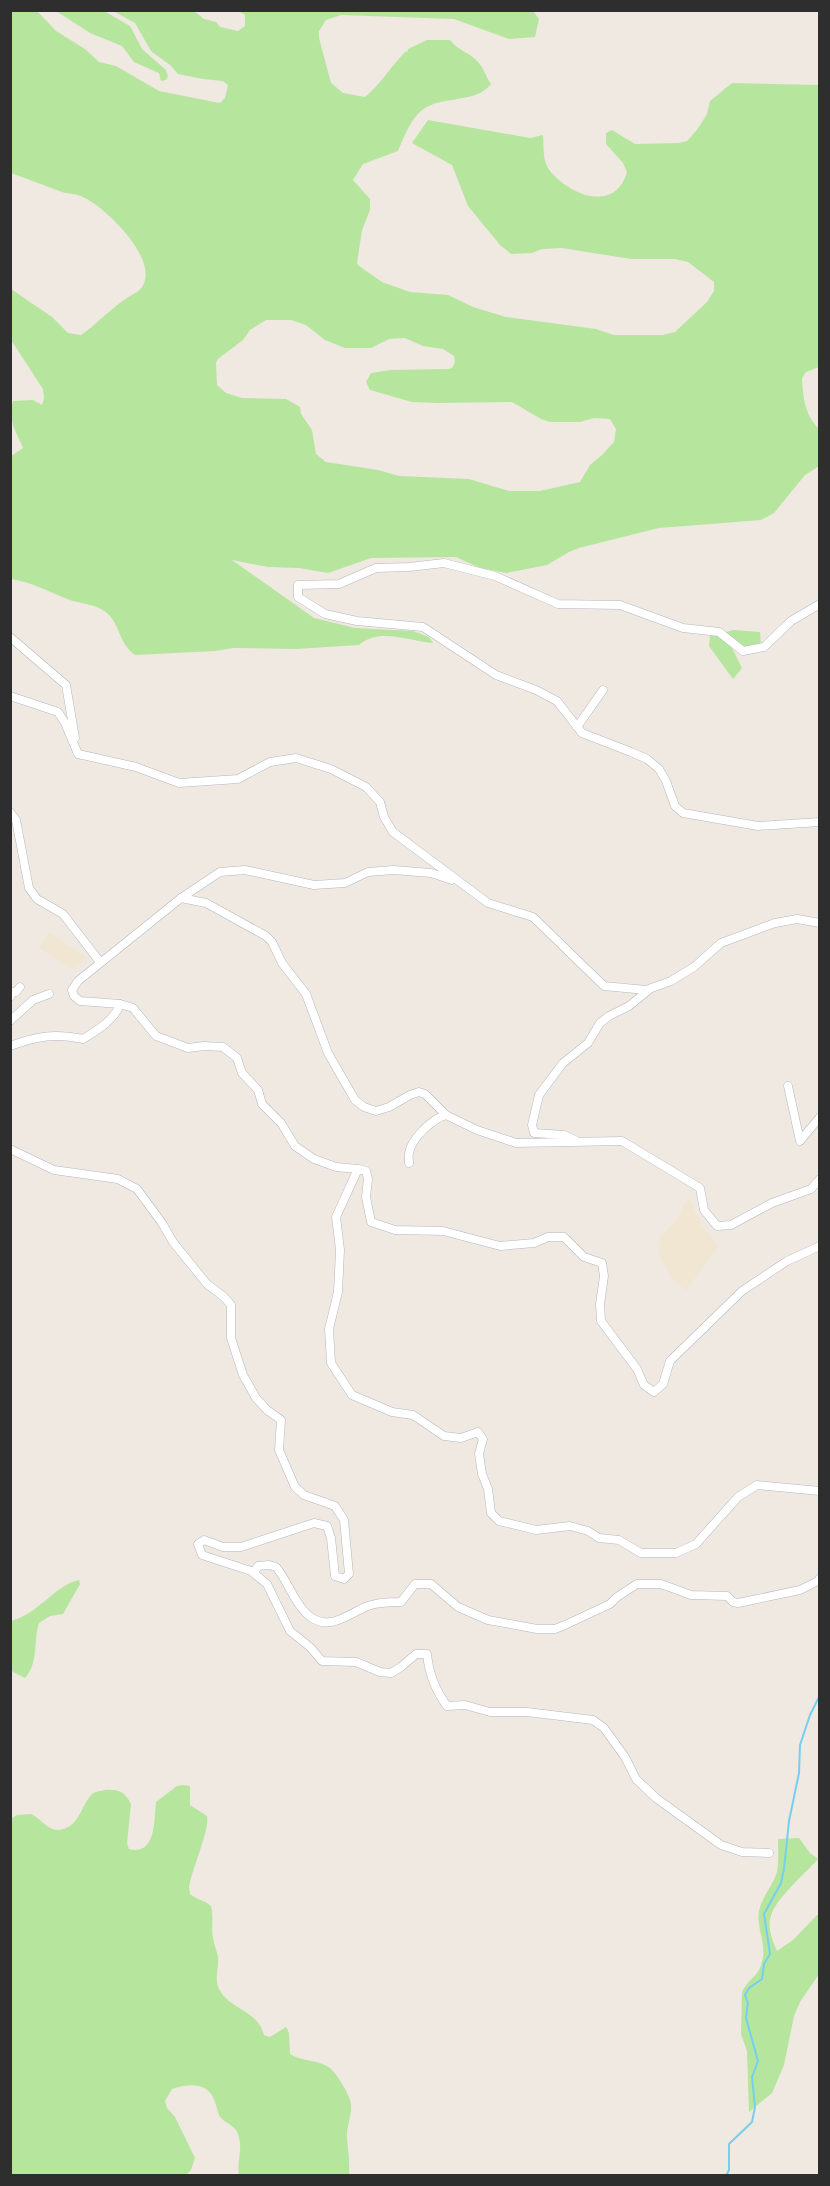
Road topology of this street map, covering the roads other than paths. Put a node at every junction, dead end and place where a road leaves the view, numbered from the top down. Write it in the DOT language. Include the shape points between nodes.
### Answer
graph roads {
  1 [pos="819,604"];
  2 [pos="10,637"];
  3 [pos="603,690"];
  4 [pos="10,696"];
  5 [pos="577,727"];
  6 [pos="78,754"];
  7 [pos="10,812"];
  8 [pos="819,822"];
  9 [pos="467,887"];
  10 [pos="181,898"];
  11 [pos="819,923"];
  12 [pos="100,962"];
  13 [pos="20,987"];
  14 [pos="650,989"];
  15 [pos="49,994"];
  16 [pos="10,997"];
  17 [pos="120,1004"];
  18 [pos="10,1021"];
  19 [pos="10,1046"];
  20 [pos="788,1086"];
  21 [pos="446,1115"];
  22 [pos="819,1117"];
  23 [pos="579,1142"];
  24 [pos="10,1149"];
  25 [pos="409,1163"];
  26 [pos="358,1169"];
  27 [pos="819,1179"];
  28 [pos="819,1246"];
  29 [pos="819,1491"];
  30 [pos="254,1572"];
  31 [pos="819,1578"];
  32 [pos="769,1853"];
  1 -- 5 [label="street" via="791,621 764,647 743,651 719,632 683,628 620,604 558,604 495,576 444,563 376,568 339,584 298,585 298,597 325,614 423,627 496,675 557,701"];
  2 -- 6 [label="street" via="66,684"];
  3 -- 5 [label="street"];
  4 -- 6 [label="street" via="58,712"];
  5 -- 8 [label="street" via="647,759 659,769 675,806 683,813 758,826"];
  6 -- 9 [label="street" via="136,767 179,783 238,779 270,762 296,758 331,769 366,787 380,802 393,832"];
  7 -- 12 [label="street" via="16,820 28,888 63,914"];
  9 -- 10 [label="street" via="431,873 393,870 368,872 345,883 314,885 245,870 220,872"];
  9 -- 14 [label="street" via="488,903 533,917 604,986"];
  10 -- 12 [label="street"];
  10 -- 21 [label="street" via="206,903 272,942 282,963 306,994 328,1053 355,1100 376,1111 419,1092"];
  11 -- 14 [label="street" via="797,919 774,923 721,943 694,968"];
  12 -- 17 [label="street" via="78,981 72,990 74,996 80,1001"];
  13 -- 16 [label="street"];
  14 -- 23 [label="street" via="600,1023 588,1042 563,1063 539,1095 532,1125 534,1133 564,1135"];
  15 -- 18 [label="street" via="33,1000"];
  17 -- 19 [label="street" via="118,1011 97,1031 82,1039 60,1035"];
  17 -- 26 [label="street" via="133,1008 156,1036 188,1048 222,1047 237,1058 242,1072 258,1090 262,1104 281,1123 295,1146 314,1159"];
  20 -- 22 [label="street" via="800,1141"];
  21 -- 23 [label="street" via="516,1143"];
  21 -- 25 [label="street" via="437,1117 421,1132 408,1152"];
  23 -- 27 [label="street" via="622,1141 700,1188 704,1210 717,1226 731,1225 772,1203 811,1189"];
  24 -- 30 [label="street" via="54,1170 118,1179 137,1189 207,1284 231,1305 231,1338 243,1376 256,1398 281,1420 279,1450 295,1487 304,1495 335,1506 344,1520 349,1574 344,1579 335,1576 327,1526 314,1523 241,1547 223,1547 204,1540 198,1544 202,1555"];
  26 -- 28 [label="street" via="366,1171 368,1179 366,1197 371,1222 394,1230 443,1231 500,1246 564,1237 584,1257 602,1263 601,1321 638,1369 644,1384 654,1392 663,1384 670,1361 742,1291 787,1261"];
  26 -- 29 [label="street" via="336,1217 340,1250 338,1292 329,1329 331,1363 352,1395 392,1412 413,1416 444,1436 461,1438 478,1432 483,1439 479,1454 491,1513 499,1521 536,1530 570,1526 599,1538 619,1539 641,1553 676,1553 696,1544 738,1497 757,1485"];
  30 -- 31 [label="street" via="258,1566 276,1567 302,1609 318,1621 339,1622 367,1606 401,1602 415,1584 424,1583 438,1588 458,1607 488,1620 537,1629 565,1625 610,1604 637,1584 661,1584 691,1595 727,1596 738,1603 800,1590"];
  30 -- 32 [label="street" via="267,1584 290,1631 322,1661 356,1662 380,1672 391,1672 416,1654 427,1654 429,1671 447,1706 592,1720 604,1728 636,1779 656,1798 721,1845 742,1852"];
}
